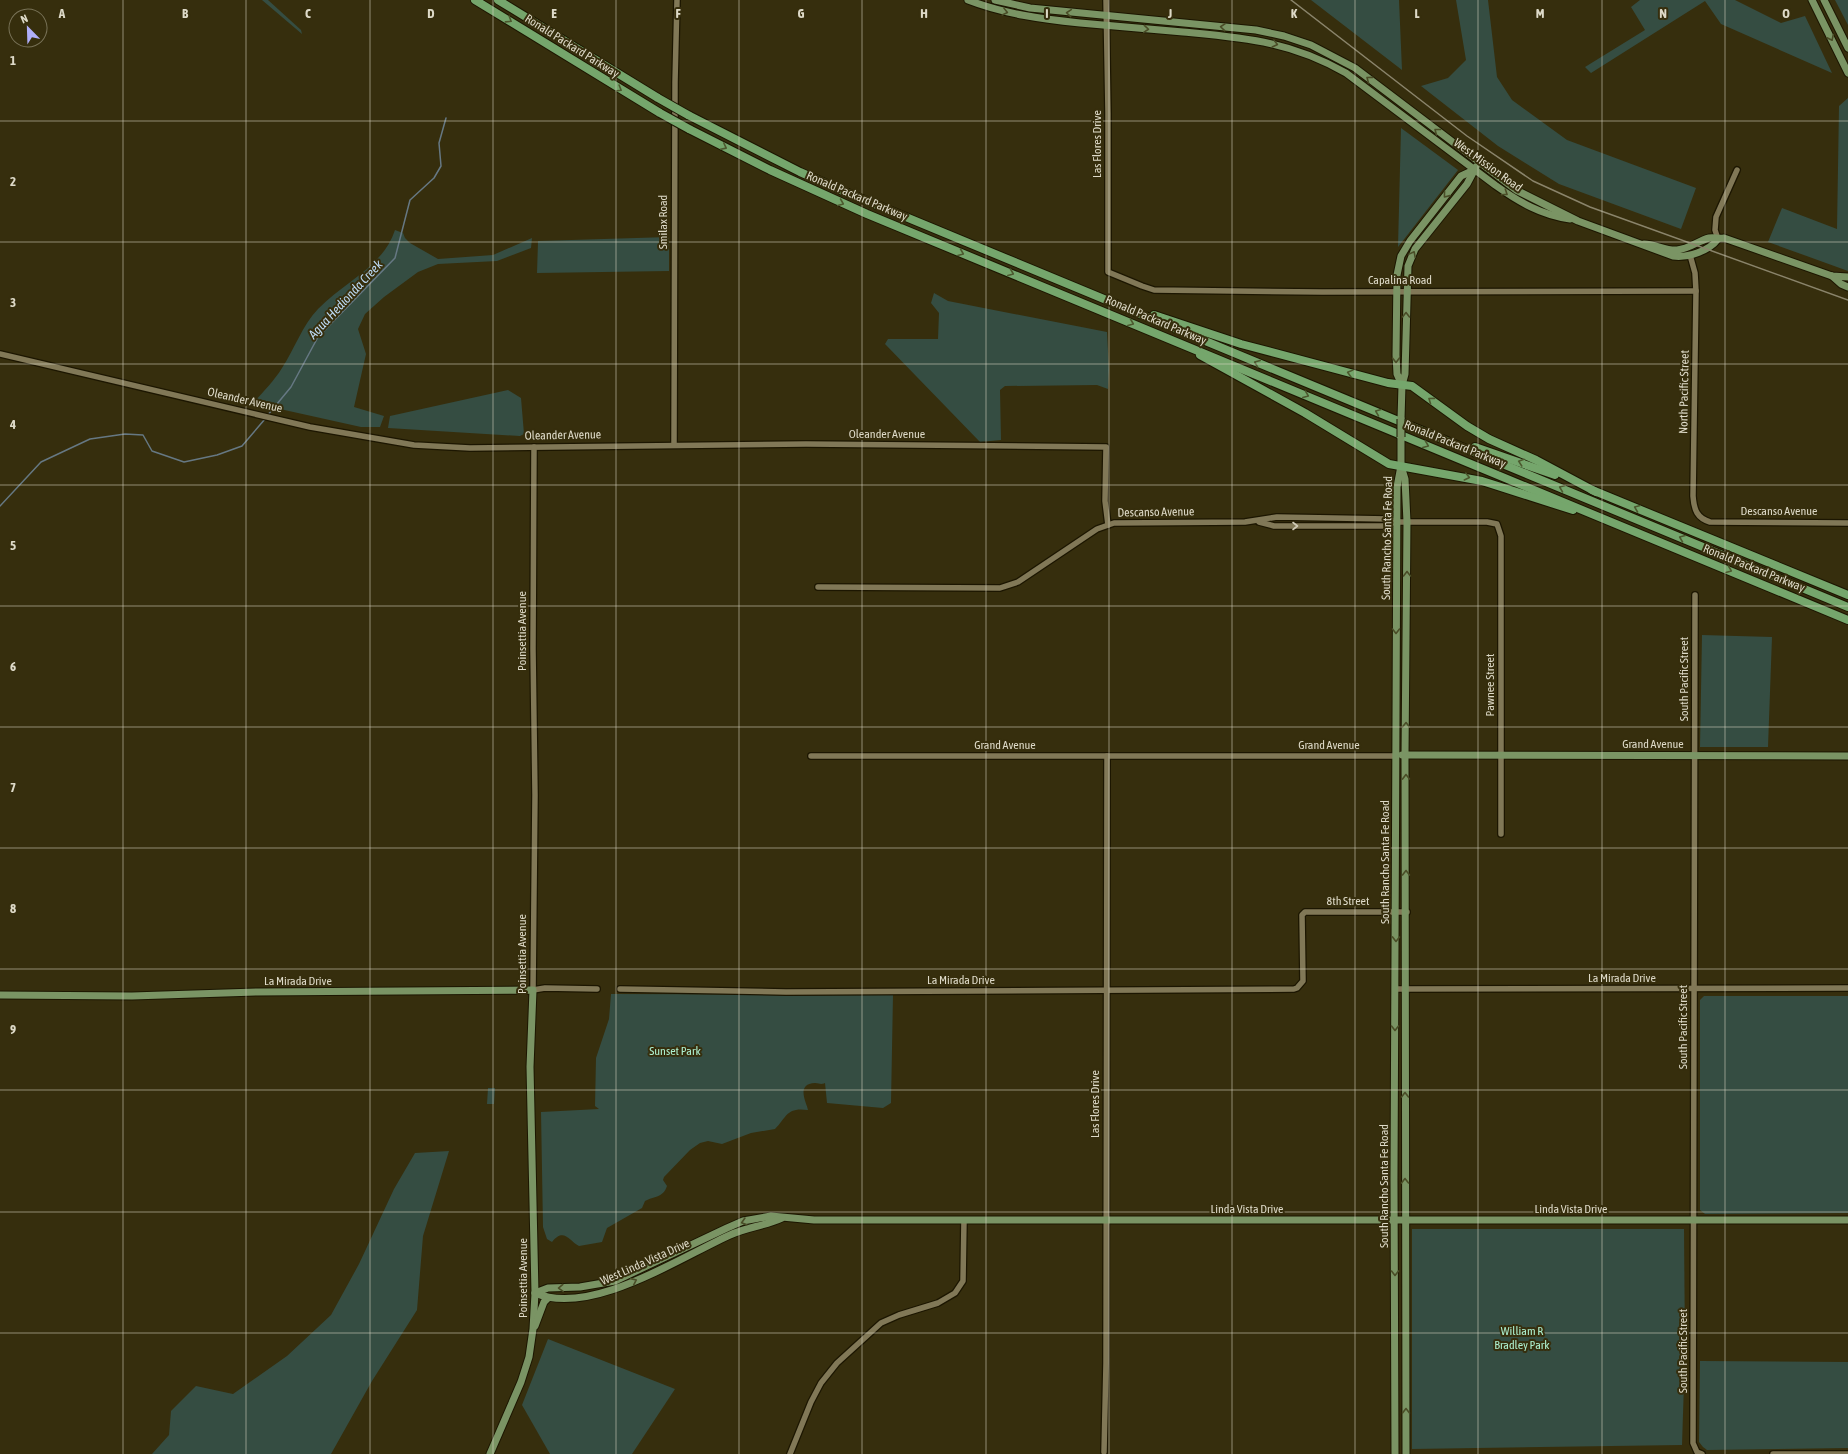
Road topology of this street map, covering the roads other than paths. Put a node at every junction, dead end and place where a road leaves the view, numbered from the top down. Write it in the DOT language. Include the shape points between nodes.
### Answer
graph roads {
  1 [pos="475,0"];
  2 [pos="498,0"];
  3 [pos="677,0"];
  4 [pos="968,0"];
  5 [pos="995,0"];
  6 [pos="1106,0"];
  7 [pos="1824,0"];
  8 [pos="1815,1"];
  9 [pos="1107,16"];
  10 [pos="1107,25"];
  11 [pos="1848,48"];
  12 [pos="1848,74"];
  13 [pos="1479,163"];
  14 [pos="1474,170"];
  15 [pos="1737,170"];
  16 [pos="1578,221"];
  17 [pos="1718,239"];
  18 [pos="1643,244"];
  19 [pos="1690,255"];
  20 [pos="1108,272"];
  21 [pos="1832,276"];
  22 [pos="1848,277"];
  23 [pos="1847,286"];
  24 [pos="1397,291"];
  25 [pos="1406,291"];
  26 [pos="1696,291"];
  27 [pos="1096,296"];
  28 [pos="1192,348"];
  29 [pos="0,354"];
  30 [pos="1402,385"];
  31 [pos="1415,428"];
  32 [pos="674,445"];
  33 [pos="534,447"];
  34 [pos="1401,466"];
  35 [pos="1596,492"];
  36 [pos="1256,522"];
  37 [pos="1396,522"];
  38 [pos="1407,522"];
  39 [pos="1710,522"];
  40 [pos="1848,523"];
  41 [pos="1108,525"];
  42 [pos="1628,529"];
  43 [pos="1501,536"];
  44 [pos="1816,581"];
  45 [pos="818,587"];
  46 [pos="1848,591"];
  47 [pos="1695,595"];
  48 [pos="1848,595"];
  49 [pos="1848,606"];
  50 [pos="1848,621"];
  51 [pos="1396,687"];
  52 [pos="1406,702"];
  53 [pos="1405,755"];
  54 [pos="1695,755"];
  55 [pos="811,756"];
  56 [pos="1107,756"];
  57 [pos="1396,756"];
  58 [pos="1501,756"];
  59 [pos="1848,756"];
  60 [pos="1501,834"];
  61 [pos="1396,912"];
  62 [pos="1407,912"];
  63 [pos="1301,984"];
  64 [pos="1694,988"];
  65 [pos="1848,988"];
  66 [pos="597,989"];
  67 [pos="620,989"];
  68 [pos="1395,989"];
  69 [pos="1406,989"];
  70 [pos="533,990"];
  71 [pos="1107,990"];
  72 [pos="0,995"];
  73 [pos="782,1218"];
  74 [pos="964,1220"];
  75 [pos="1107,1220"];
  76 [pos="1395,1220"];
  77 [pos="1406,1220"];
  78 [pos="1848,1220"];
  79 [pos="1694,1221"];
  80 [pos="535,1293"];
  81 [pos="548,1298"];
  82 [pos="533,1329"];
  83 [pos="1104,1452"];
  84 [pos="490,1454"];
  85 [pos="790,1454"];
  86 [pos="1395,1454"];
  87 [pos="1406,1454"];
  88 [pos="1702,1454"];
  89 [pos="1773,1454"];
  90 [pos="1848,1454"];
  1 -- 28 [label="highway, Ronald Packard Parkway, one-way, bridge" via="660,113 822,194"];
  2 -- 27 [label="highway, Ronald Packard Parkway, bridge" via="658,98 800,172"];
  3 -- 32 [label="street, Smilax Road"];
  4 -- 10 [label="main road, West Mission Road, one-way" via="1019,15"];
  9 -- 5 [label="main road, West Mission Road, one-way" via="1030,8"];
  6 -- 9 [label="street, Las Flores Drive"];
  7 -- 11 [label="main road"];
  8 -- 12 [label="main road, one-way"];
  9 -- 10 [label="street, Las Flores Drive"];
  13 -- 9 [label="main road, West Mission Road, one-way" via="1355,68 1311,45 1284,36 1237,28"];
  10 -- 14 [label="main road, West Mission Road, one-way" via="1236,37 1287,47 1311,55 1346,73"];
  10 -- 20 [label="street, Las Flores Drive"];
  13 -- 14 [label="main road"];
  13 -- 16 [label="main road, West Mission Road" via="1533,200"];
  14 -- 16 [label="main road, West Mission Road, one-way" via="1535,210"];
  14 -- 24 [label="main road, one-way" via="1461,176 1410,241 1400,261"];
  25 -- 14 [label="main road, one-way" via="1411,257 1467,184"];
  15 -- 17 [label="street" via="1716,217 1715,230"];
  16 -- 18 [label="main road, West Mission Road"];
  17 -- 18 [label="main road, West Mission Road" via="1710,238 1678,250"];
  17 -- 19 [label="main road, West Mission Road" via="1714,245"];
  17 -- 21 [label="main road, West Mission Road" via="1732,240"];
  18 -- 19 [label="main road, West Mission Road" via="1650,249 1673,256"];
  19 -- 26 [label="street, North Pacific Street"];
  20 -- 24 [label="street, Capalina Road" via="1154,290"];
  21 -- 22 [label="main road, West Mission Road"];
  21 -- 23 [label="main road, West Mission Road"];
  24 -- 25 [label="street, Capalina Road"];
  24 -- 30 [label="main road, one-way" via="1397,374"];
  25 -- 26 [label="street, Capalina Road"];
  30 -- 25 [label="main road, one-way" via="1405,374"];
  26 -- 39 [label="street, North Pacific Street" via="1694,504 1699,517"];
  30 -- 27 [label="highway, one-way" via="1241,344"];
  31 -- 27 [label="highway, Ronald Packard Parkway, one-way"];
  28 -- 34 [label="highway" via="1203,359 1305,413 1389,464"];
  28 -- 42 [label="highway, Ronald Packard Parkway, one-way"];
  29 -- 33 [label="street, Oleander Avenue" via="310,426 418,445 470,448"];
  30 -- 34 [label="main road, bridge"];
  35 -- 30 [label="highway, one-way" via="1536,460 1489,439 1412,386"];
  35 -- 31 [label="highway, one-way" via="1529,465"];
  49 -- 31 [label="highway, Ronald Packard Parkway, one-way"];
  32 -- 33 [label="street, Oleander Avenue"];
  32 -- 41 [label="street, Oleander Avenue" via="1106,447 1105,501"];
  33 -- 70 [label="street, Poinsettia Avenue"];
  34 -- 37 [label="main road, South Rancho Santa Fe Road" via="1397,485"];
  34 -- 38 [label="main road, South Rancho Santa Fe Road" via="1405,479"];
  34 -- 42 [label="highway, one-way" via="1482,481"];
  44 -- 35 [label="highway, one-way"];
  36 -- 37 [label="street, Descanso Avenue" via="1290,517 1388,519"];
  36 -- 37 [label="street, one-way" via="1274,526 1387,526"];
  36 -- 41 [label="street, Descanso Avenue"];
  37 -- 38 [label="street, Descanso Avenue"];
  37 -- 51 [label="main road, South Rancho Santa Fe Road, one-way"];
  38 -- 43 [label="street, Descanso Avenue" via="1492,522 1499,527"];
  52 -- 38 [label="main road, South Rancho Santa Fe Road, one-way"];
  39 -- 40 [label="street, Descanso Avenue"];
  41 -- 45 [label="street, Descanso Avenue" via="1097,529 1018,582 1000,588"];
  42 -- 50 [label="highway, Ronald Packard Parkway, one-way"];
  43 -- 58 [label="street, Pawnee Street"];
  44 -- 46 [label="highway"];
  44 -- 48 [label="highway"];
  47 -- 54 [label="street, South Pacific Street"];
  51 -- 52 [label="main road"];
  51 -- 57 [label="main road, South Rancho Santa Fe Road"];
  53 -- 52 [label="main road, South Rancho Santa Fe Road, one-way"];
  53 -- 57 [label="main road, Grand Avenue"];
  53 -- 58 [label="main road, Grand Avenue"];
  62 -- 53 [label="main road, South Rancho Santa Fe Road, one-way"];
  54 -- 58 [label="main road, Grand Avenue"];
  54 -- 59 [label="main road, Grand Avenue"];
  54 -- 64 [label="street, South Pacific Street"];
  55 -- 56 [label="street, Grand Avenue"];
  56 -- 57 [label="street, Grand Avenue"];
  56 -- 71 [label="street, Las Flores Drive"];
  57 -- 61 [label="main road, South Rancho Santa Fe Road"];
  58 -- 60 [label="street, Pawnee Street"];
  61 -- 62 [label="street, 8th Street"];
  61 -- 63 [label="street, 8th Street" via="1305,912 1302,915"];
  61 -- 68 [label="main road, South Rancho Santa Fe Road, one-way"];
  62 -- 69 [label="main road, South Rancho Santa Fe Road"];
  63 -- 71 [label="street, La Mirada Drive" via="1294,989"];
  64 -- 65 [label="street, La Mirada Drive"];
  64 -- 69 [label="street, La Mirada Drive"];
  64 -- 79 [label="street, South Pacific Street"];
  66 -- 70 [label="street, La Mirada Drive"];
  67 -- 71 [label="street, La Mirada Drive" via="786,992"];
  68 -- 69 [label="street, La Mirada Drive"];
  68 -- 76 [label="main road, South Rancho Santa Fe Road, one-way"];
  77 -- 69 [label="main road, South Rancho Santa Fe Road, one-way"];
  70 -- 72 [label="main road, La Mirada Drive" via="257,992 125,996"];
  70 -- 80 [label="main road, Poinsettia Avenue" via="530,1066"];
  71 -- 75 [label="street, Las Flores Drive"];
  73 -- 74 [label="main road, West Linda Vista Drive"];
  73 -- 80 [label="main road, West Linda Vista Drive, one-way" via="771,1216 743,1221 615,1281 580,1287 548,1288"];
  81 -- 73 [label="main road, West Linda Vista Drive, one-way" via="594,1296 604,1293 630,1284 740,1230"];
  74 -- 75 [label="main road, Linda Vista Drive"];
  74 -- 85 [label="street" via="963,1281 955,1293 938,1303 881,1323 837,1363 821,1383 811,1402"];
  75 -- 76 [label="main road, Linda Vista Drive"];
  75 -- 83 [label="street, Las Flores Drive"];
  76 -- 77 [label="main road, Linda Vista Drive"];
  76 -- 86 [label="main road, South Rancho Santa Fe Road, one-way"];
  77 -- 79 [label="main road, Linda Vista Drive"];
  87 -- 77 [label="main road, South Rancho Santa Fe Road, one-way"];
  78 -- 79 [label="main road, Linda Vista Drive"];
  79 -- 88 [label="street, South Pacific Street" via="1693,1443 1697,1452"];
  80 -- 81 [label="main road, West Linda Vista Drive"];
  80 -- 82 [label="main road, Poinsettia Avenue"];
  81 -- 82 [label="main road"];
  82 -- 84 [label="main road, Poinsettia Avenue" via="529,1357 521,1382"];
  89 -- 90 [label="street"];
}
